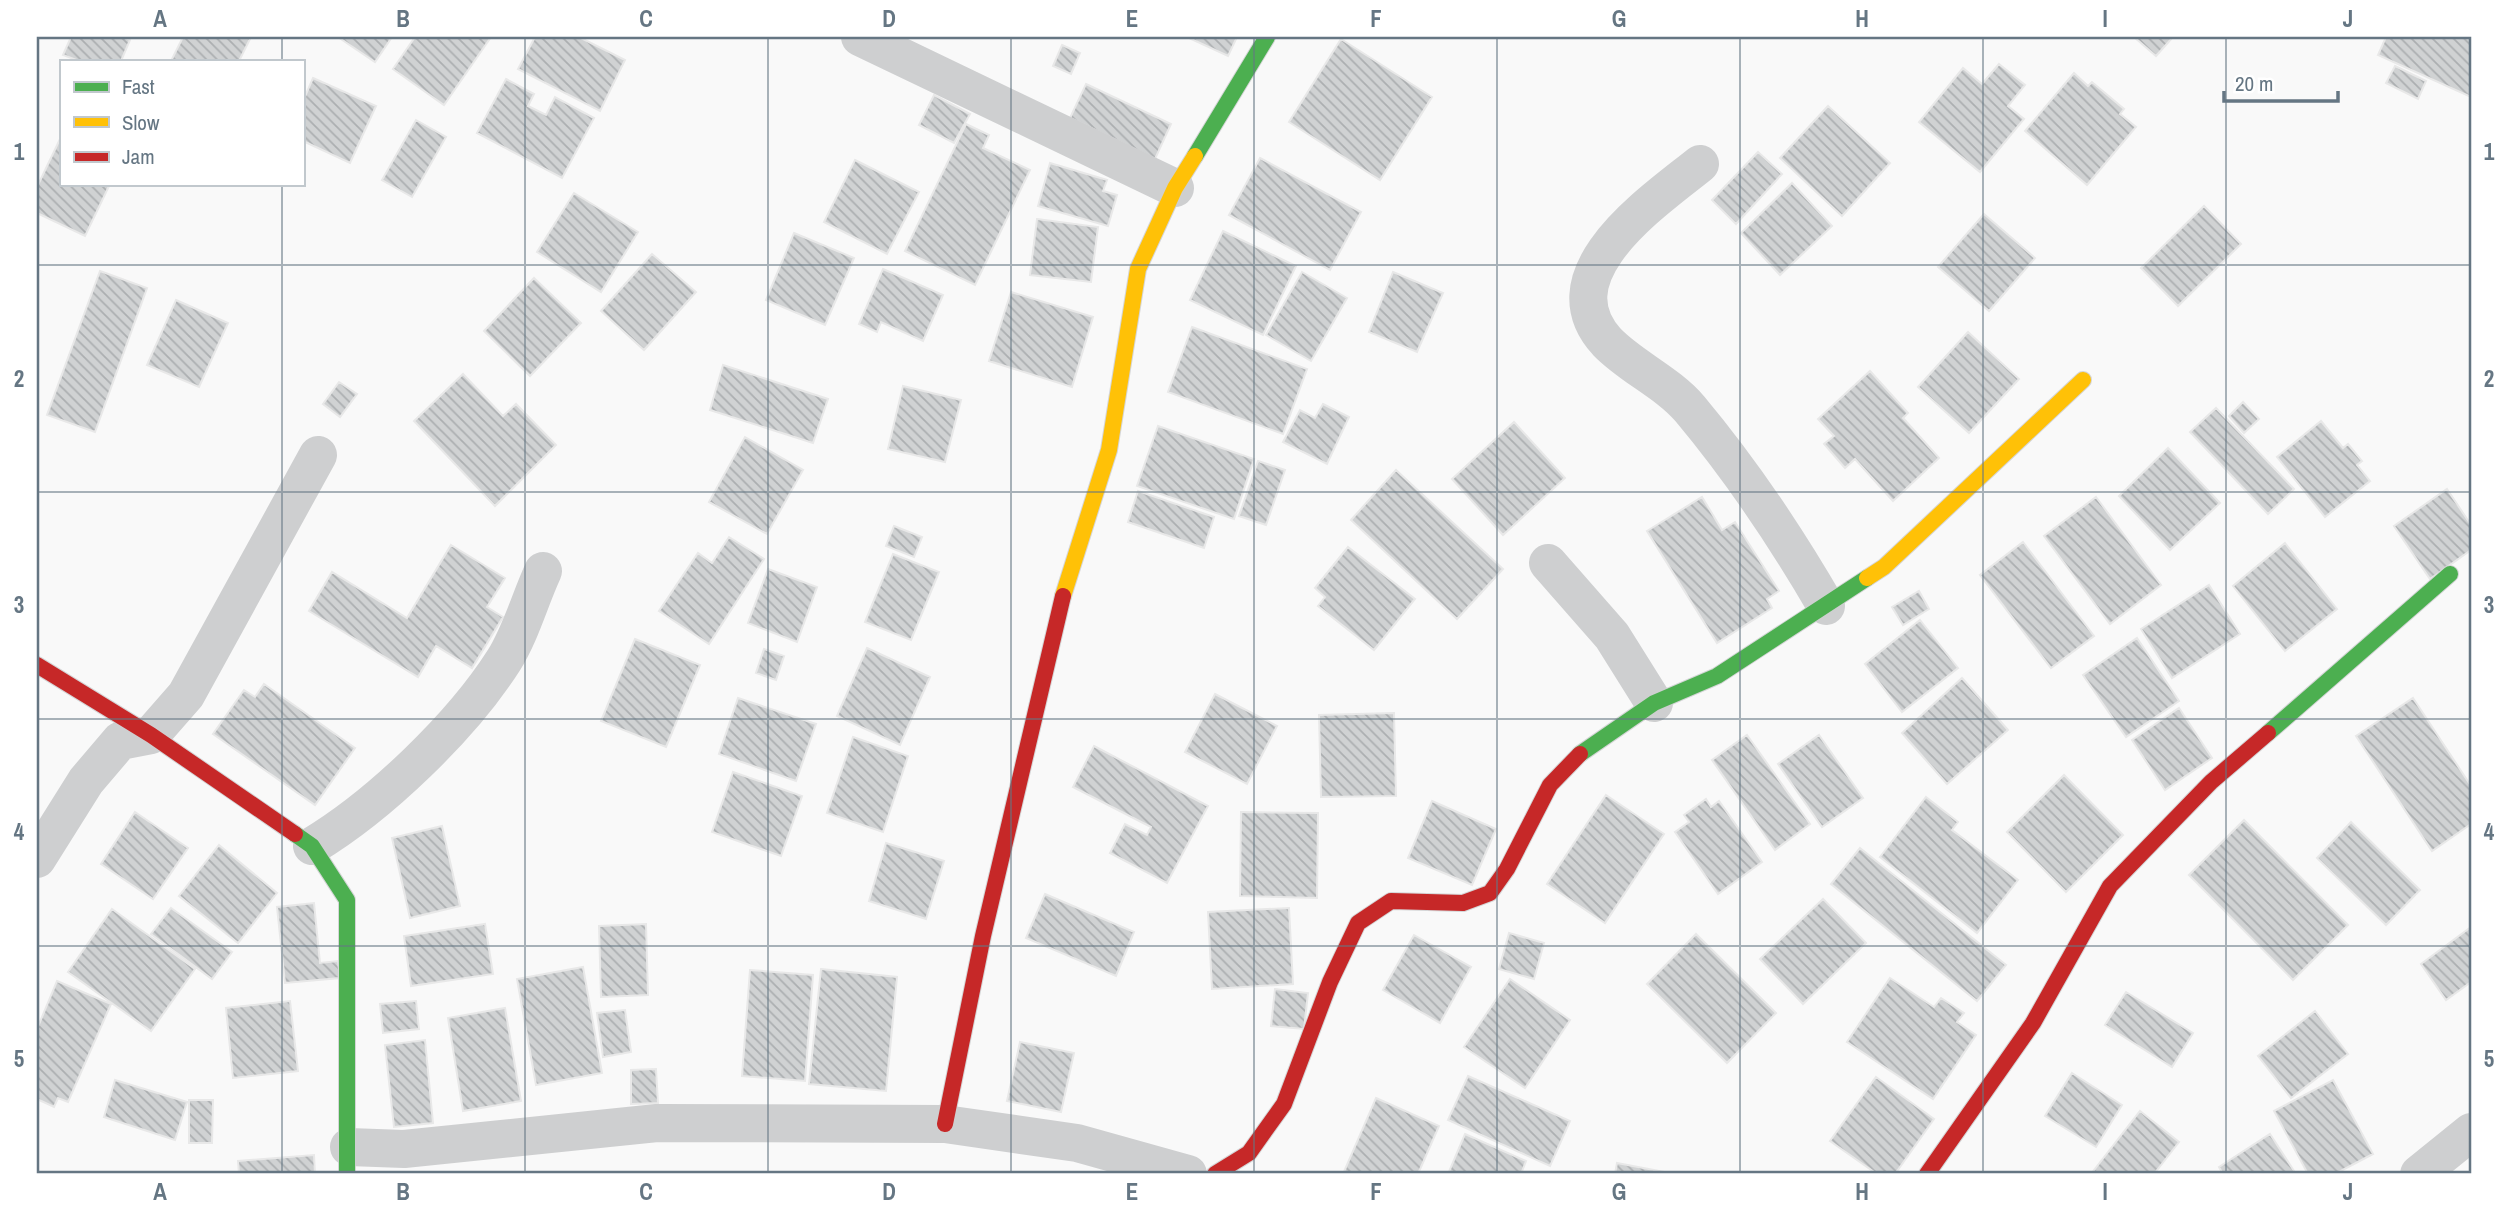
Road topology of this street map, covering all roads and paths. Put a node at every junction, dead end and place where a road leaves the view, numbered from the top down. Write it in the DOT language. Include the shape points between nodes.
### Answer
graph roads {
  1 [pos="860,37"];
  2 [pos="1267,37"];
  3 [pos="1700,164"];
  4 [pos="1175,188"];
  5 [pos="2083,380"];
  6 [pos="318,455"];
  7 [pos="1548,563"];
  8 [pos="542,570"];
  9 [pos="2450,574"];
  10 [pos="1825,606"];
  11 [pos="37,665"];
  12 [pos="1654,703"];
  13 [pos="151,735"];
  14 [pos="312,846"];
  15 [pos="37,859"];
  16 [pos="945,1124"];
  17 [pos="2471,1132"];
  18 [pos="348,1161"];
  19 [pos="1188,1174"];
  20 [pos="1215,1174"];
  21 [pos="1927,1174"];
  22 [pos="2419,1174"];
  1 -- 4 [label="street"];
  2 -- 4 [label="street"];
  3 -- 10 [label="street" via="1620,230 1594,273 1588,300 1592,323 1609,343 1688,407 1787,538"];
  4 -- 16 [label="street" via="1138,269 1109,450 1065,587 983,936"];
  5 -- 10 [label="street" via="1884,567"];
  6 -- 13 [label="street" via="186,695"];
  7 -- 12 [label="street" via="1612,636"];
  8 -- 14 [label="street" via="505,659 447,733 347,824"];
  9 -- 21 [label="street" via="2211,782 2110,886 2033,1023"];
  10 -- 12 [label="street" via="1717,677"];
  11 -- 13 [label="street"];
  12 -- 20 [label="street" via="1587,748 1550,785 1490,893 1463,903 1391,901 1358,923 1330,982 1284,1104 1249,1153"];
  13 -- 14 [label="street"];
  13 -- 15 [label="street" via="120,741 86,781"];
  14 -- 18 [label="street" via="347,900"];
  16 -- 18 [label="street" via="657,1123 404,1149"];
  16 -- 19 [label="street" via="1077,1143"];
  17 -- 22 [label="street"];
}
